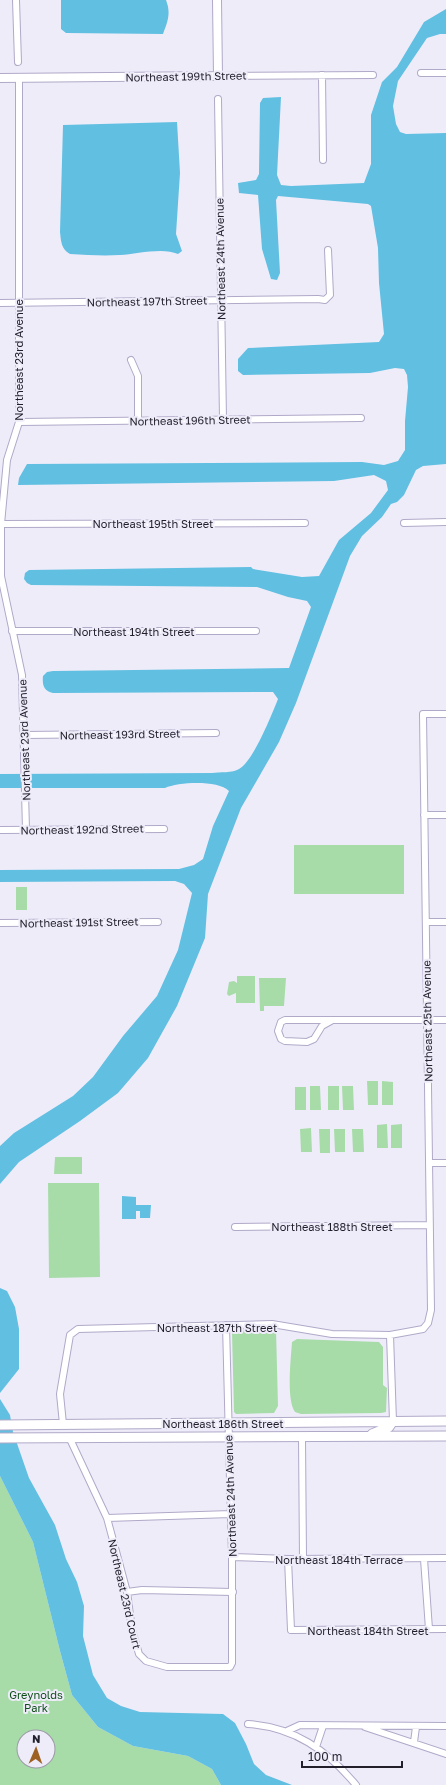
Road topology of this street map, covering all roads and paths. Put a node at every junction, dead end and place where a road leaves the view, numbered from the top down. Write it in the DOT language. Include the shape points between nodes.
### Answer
graph roads {
  1 [pos="16,0"];
  2 [pos="217,0"];
  3 [pos="18,62"];
  4 [pos="421,73"];
  5 [pos="446,73"];
  6 [pos="322,75"];
  7 [pos="372,75"];
  8 [pos="218,76"];
  9 [pos="0,78"];
  10 [pos="19,78"];
  11 [pos="218,100"];
  12 [pos="323,160"];
  13 [pos="328,250"];
  14 [pos="221,300"];
  15 [pos="18,302"];
  16 [pos="0,303"];
  17 [pos="131,360"];
  18 [pos="361,418"];
  19 [pos="222,419"];
  20 [pos="138,421"];
  21 [pos="19,422"];
  22 [pos="446,522"];
  23 [pos="305,523"];
  24 [pos="404,523"];
  25 [pos="0,524"];
  26 [pos="256,630"];
  27 [pos="12,631"];
  28 [pos="446,714"];
  29 [pos="216,733"];
  30 [pos="24,735"];
  31 [pos="424,815"];
  32 [pos="446,815"];
  33 [pos="164,829"];
  34 [pos="0,830"];
  35 [pos="26,830"];
  36 [pos="158,922"];
  37 [pos="426,922"];
  38 [pos="446,922"];
  39 [pos="0,923"];
  40 [pos="427,1020"];
  41 [pos="446,1020"];
  42 [pos="331,1021"];
  43 [pos="429,1163"];
  44 [pos="446,1163"];
  45 [pos="429,1226"];
  46 [pos="235,1227"];
  47 [pos="226,1325"];
  48 [pos="426,1326"];
  49 [pos="390,1335"];
  50 [pos="393,1421"];
  51 [pos="446,1421"];
  52 [pos="228,1423"];
  53 [pos="63,1424"];
  54 [pos="0,1425"];
  55 [pos="367,1436"];
  56 [pos="446,1436"];
  57 [pos="229,1437"];
  58 [pos="302,1437"];
  59 [pos="0,1438"];
  60 [pos="70,1439"];
  61 [pos="231,1514"];
  62 [pos="107,1518"];
  63 [pos="232,1557"];
  64 [pos="446,1558"];
  65 [pos="288,1559"];
  66 [pos="303,1559"];
  67 [pos="424,1559"];
  68 [pos="127,1592"];
  69 [pos="233,1592"];
  70 [pos="429,1629"];
  71 [pos="446,1629"];
  72 [pos="230,1667"];
  73 [pos="248,1724"];
  74 [pos="381,1725"];
  75 [pos="323,1726"];
  76 [pos="360,1726"];
  77 [pos="446,1726"];
  78 [pos="416,1727"];
  79 [pos="287,1731"];
  80 [pos="380,1732"];
  81 [pos="414,1742"];
  82 [pos="316,1747"];
  83 [pos="446,1754"];
  84 [pos="356,1785"];
  1 -- 3 [label="street"];
  2 -- 8 [label="street"];
  4 -- 5 [label="street"];
  6 -- 7 [label="street, Northeast 199th Street"];
  6 -- 8 [label="street, Northeast 199th Street"];
  6 -- 12 [label="street"];
  8 -- 10 [label="street, Northeast 199th Street"];
  9 -- 10 [label="street, Northeast 199th Street"];
  10 -- 15 [label="street, Northeast 23rd Avenue"];
  11 -- 14 [label="street, Northeast 24th Avenue"];
  13 -- 14 [label="street, Northeast 197th Street" via="330,295 325,300"];
  14 -- 15 [label="street, Northeast 197th Street"];
  14 -- 19 [label="street, Northeast 24th Avenue"];
  15 -- 16 [label="street, Northeast 197th Street"];
  15 -- 21 [label="street, Northeast 23rd Avenue"];
  17 -- 20 [label="street" via="138,376"];
  18 -- 19 [label="street, Northeast 196th Street"];
  19 -- 20 [label="street, Northeast 196th Street"];
  20 -- 21 [label="street, Northeast 196th Street"];
  21 -- 25 [label="street, Northeast 23rd Avenue" via="7,460"];
  22 -- 24 [label="street"];
  23 -- 25 [label="street, Northeast 195th Street"];
  25 -- 27 [label="street, Northeast 23rd Avenue" via="1,576"];
  26 -- 27 [label="street, Northeast 194th Street"];
  27 -- 30 [label="street, Northeast 23rd Avenue" via="22,675"];
  28 -- 31 [label="street, Northeast 25th Avenue" via="423,714"];
  29 -- 30 [label="street, Northeast 193rd Street"];
  30 -- 35 [label="street, Northeast 23rd Avenue"];
  31 -- 32 [label="street"];
  31 -- 37 [label="street, Northeast 25th Avenue"];
  33 -- 35 [label="street, Northeast 192nd Street"];
  34 -- 35 [label="street, Northeast 192nd Street"];
  36 -- 39 [label="street, Northeast 191st Street"];
  37 -- 38 [label="street"];
  37 -- 40 [label="street, Northeast 25th Avenue"];
  40 -- 41 [label="street"];
  40 -- 42 [label="street"];
  40 -- 43 [label="street, Northeast 25th Avenue"];
  42 -- 42 [label="street" via="285,1020 281,1022 278,1031 281,1039 285,1041 307,1042 314,1040 322,1026"];
  43 -- 44 [label="street"];
  43 -- 45 [label="street, Northeast 25th Avenue"];
  45 -- 46 [label="street, Northeast 188th Street"];
  45 -- 48 [label="street, Northeast 25th Avenue" via="431,1310 430,1320"];
  47 -- 49 [label="street, Northeast 187th Street" via="272,1324 332,1334"];
  47 -- 52 [label="street, Northeast 24th Avenue"];
  47 -- 53 [label="street, Northeast 187th Street" via="78,1329 70,1335 60,1394"];
  48 -- 49 [label="street, Northeast 187th Street" via="420,1330"];
  49 -- 50 [label="street"];
  50 -- 51 [label="main road, Northeast 186th Street"];
  50 -- 52 [label="main road, Northeast 186th Street"];
  50 -- 55 [label="main road" via="386,1429"];
  52 -- 53 [label="main road, Northeast 186th Street"];
  52 -- 57 [label="street, Northeast 24th Avenue"];
  53 -- 54 [label="main road, Northeast 186th Street"];
  55 -- 56 [label="main road, Northeast 186th Street"];
  55 -- 58 [label="main road, Northeast 186th Street"];
  57 -- 58 [label="main road, Northeast 186th Street"];
  57 -- 60 [label="main road, Northeast 186th Street"];
  57 -- 61 [label="street, Northeast 24th Avenue"];
  58 -- 66 [label="street"];
  59 -- 60 [label="main road, Northeast 186th Street"];
  60 -- 62 [label="street, Northeast 23rd Court"];
  61 -- 62 [label="street"];
  61 -- 63 [label="street, Northeast 24th Avenue"];
  62 -- 68 [label="street, Northeast 23rd Court"];
  63 -- 65 [label="street, Northeast 184th Terrace"];
  63 -- 69 [label="street, Northeast 24th Avenue"];
  64 -- 67 [label="street, Northeast 184th Terrace"];
  65 -- 66 [label="street, Northeast 184th Terrace"];
  65 -- 70 [label="street, Northeast 184th Street" via="290,1630"];
  66 -- 67 [label="street, Northeast 184th Terrace"];
  67 -- 70 [label="street"];
  68 -- 69 [label="street"];
  68 -- 72 [label="street, Northeast 23rd Court" via="132,1630 139,1654 146,1661 168,1667"];
  69 -- 72 [label="street, Northeast 24th Avenue"];
  70 -- 71 [label="street, Northeast 184th Street"];
  73 -- 79 [label="street" via="267,1725"];
  74 -- 76 [label="street"];
  74 -- 78 [label="street"];
  74 -- 80 [label="street"];
  75 -- 76 [label="street"];
  75 -- 79 [label="street" via="300,1726"];
  75 -- 82 [label="street"];
  76 -- 80 [label="street"];
  77 -- 78 [label="street"];
  78 -- 81 [label="street"];
  79 -- 82 [label="street"];
  80 -- 81 [label="street"];
  81 -- 83 [label="street"];
  82 -- 84 [label="street"];
}
